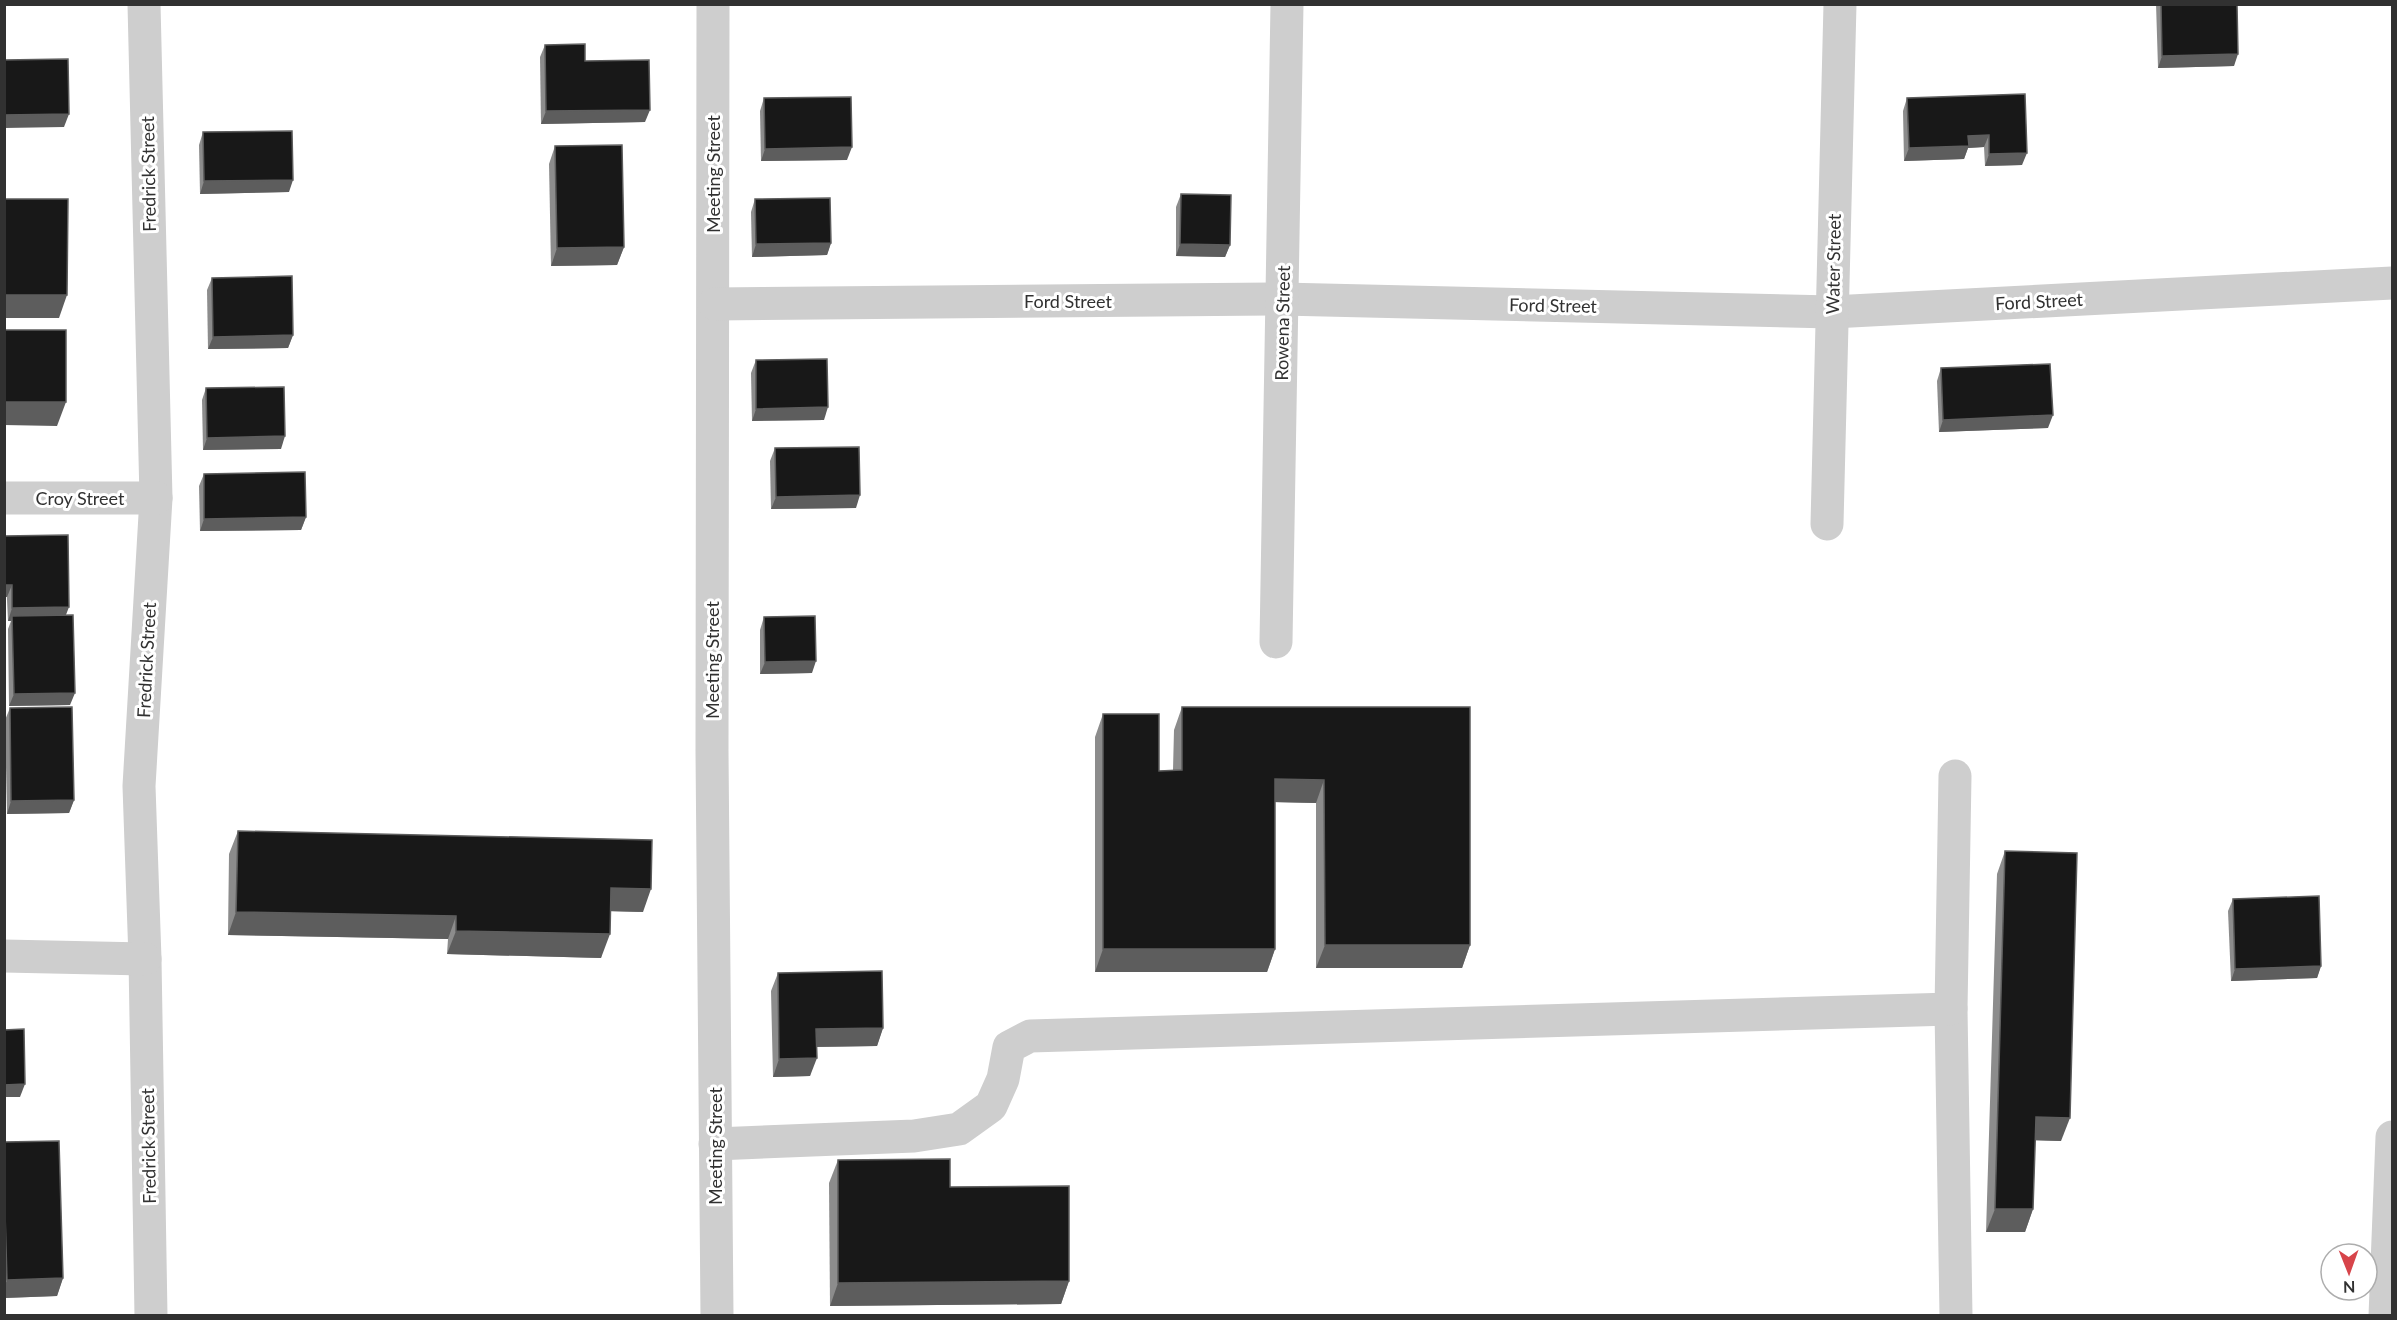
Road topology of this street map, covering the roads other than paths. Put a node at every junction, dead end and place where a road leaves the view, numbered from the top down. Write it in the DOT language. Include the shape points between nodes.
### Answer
graph roads {
  1 [pos="144,4"];
  2 [pos="713,4"];
  3 [pos="1287,4"];
  4 [pos="1840,4"];
  5 [pos="2392,283"];
  6 [pos="1282,299"];
  7 [pos="714,304"];
  8 [pos="1832,312"];
  9 [pos="4,498"];
  10 [pos="156,498"];
  11 [pos="1827,524"];
  12 [pos="1276,642"];
  13 [pos="1955,776"];
  14 [pos="4,956"];
  15 [pos="145,959"];
  16 [pos="1951,1009"];
  17 [pos="2392,1137"];
  18 [pos="715,1144"];
  19 [pos="151,1316"];
  20 [pos="717,1316"];
  21 [pos="1956,1316"];
  22 [pos="2385,1316"];
  1 -- 10 [label="street, Fredrick Street"];
  2 -- 7 [label="street, Meeting Street"];
  3 -- 6 [label="street, Rowena Street"];
  4 -- 8 [label="street, Water Street"];
  5 -- 8 [label="street, Ford Street"];
  6 -- 7 [label="street, Ford Street"];
  6 -- 8 [label="street, Ford Street"];
  6 -- 12 [label="street, Rowena Street"];
  7 -- 18 [label="street, Meeting Street"];
  8 -- 11 [label="street, Water Street"];
  9 -- 10 [label="street, Croy Street"];
  10 -- 15 [label="street, Fredrick Street" via="139,786"];
  13 -- 16 [label="street"];
  14 -- 15 [label="street"];
  15 -- 19 [label="street, Fredrick Street"];
  16 -- 18 [label="street" via="1030,1036 1010,1047 1003,1079 991,1106 959,1129 914,1136"];
  16 -- 21 [label="street"];
  17 -- 22 [label="street"];
  18 -- 20 [label="street, Meeting Street"];
}
